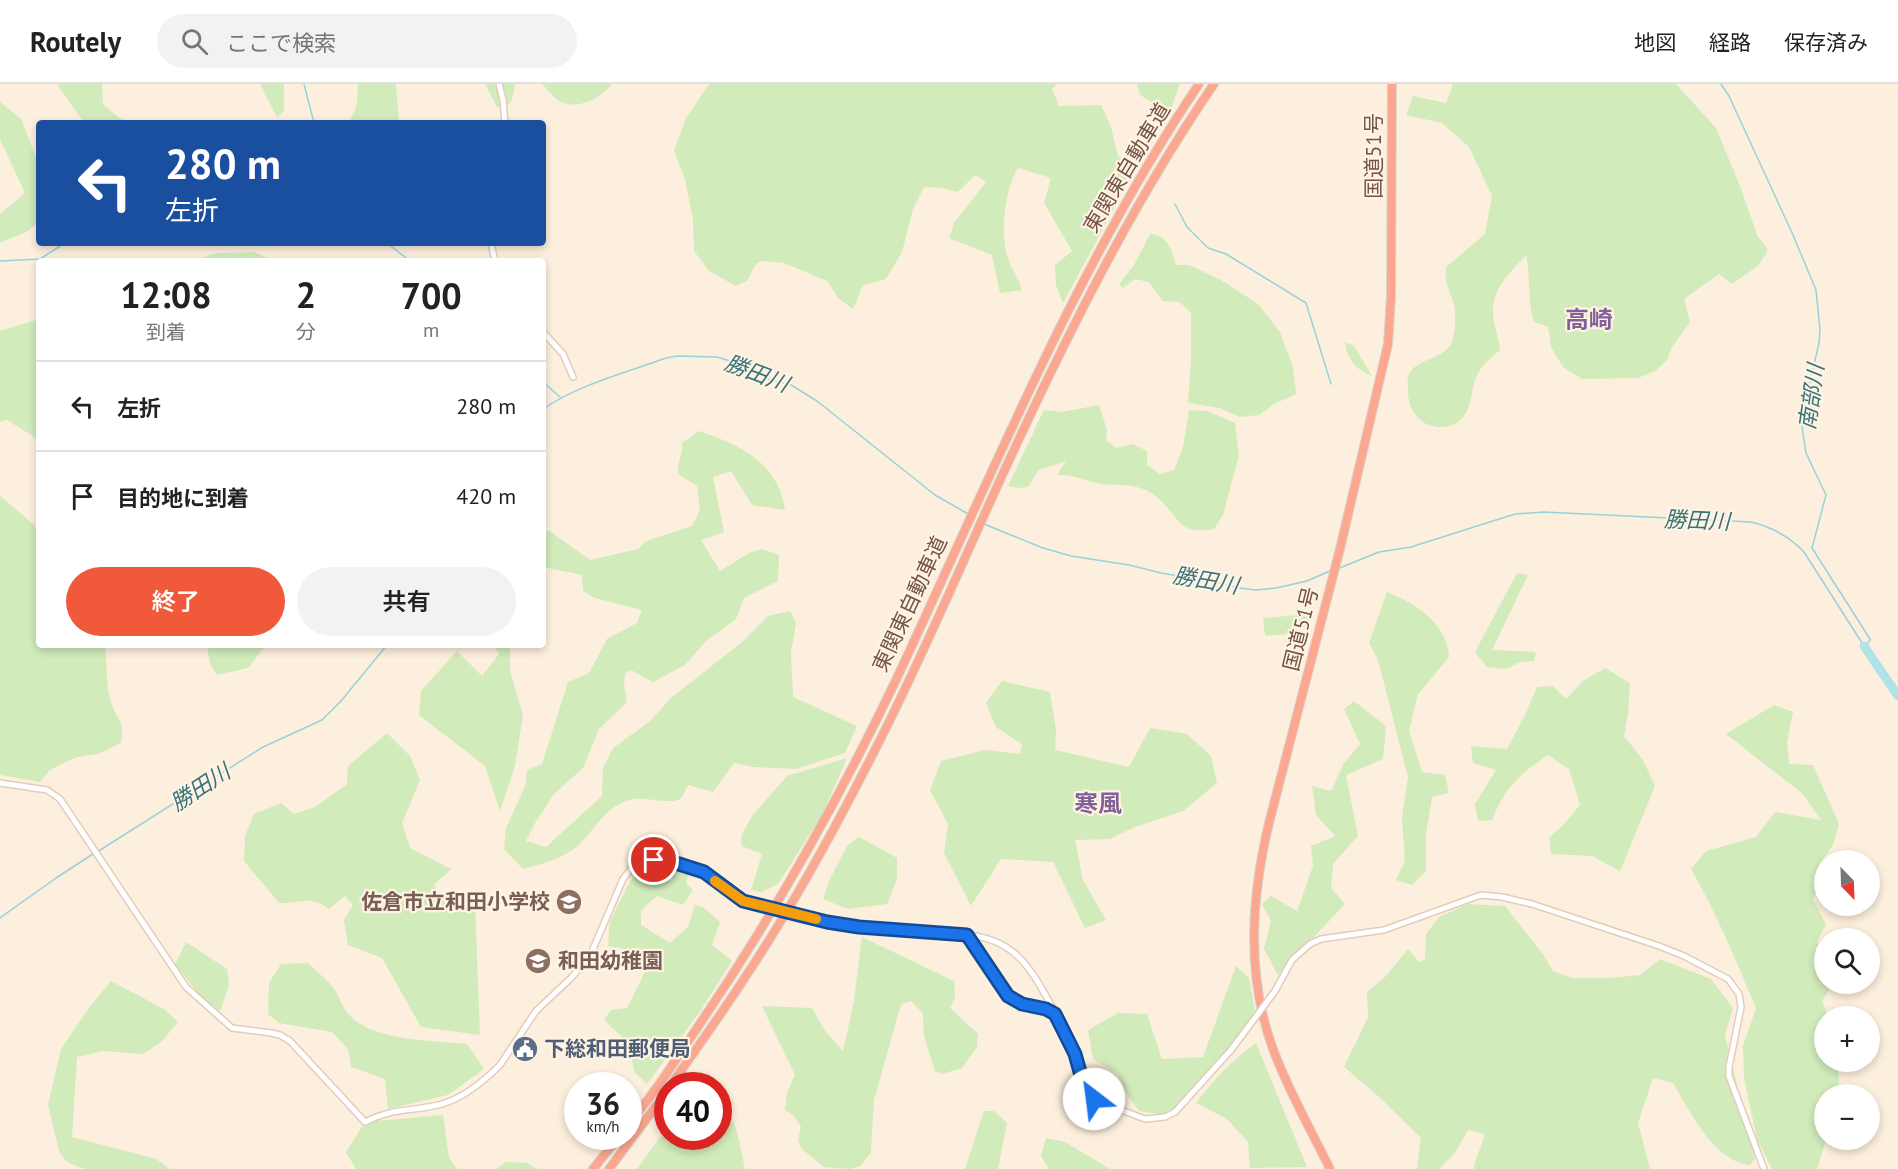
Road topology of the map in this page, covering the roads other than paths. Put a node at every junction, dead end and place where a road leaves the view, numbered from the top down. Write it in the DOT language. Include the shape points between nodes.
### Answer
graph roads {
  1 [pos="499,84"];
  2 [pos="1199,84"];
  3 [pos="1214,84"];
  4 [pos="1392,84"];
  5 [pos="505,120"];
  6 [pos="546,335"];
  7 [pos="573,376"];
  8 [pos="0,783"];
  9 [pos="967,935"];
  10 [pos="1055,1014"];
  11 [pos="680,1072"];
  12 [pos="642,1106"];
  13 [pos="654,1109"];
  14 [pos="608,1150"];
  15 [pos="592,1169"];
  16 [pos="609,1169"];
  17 [pos="1330,1169"];
  18 [pos="1764,1169"];
  1 -- 5 [label="street"];
  2 -- 12 [label="highway, 東関東自動車道" via="1130,195 1072,300 876,720 819,831 770,917"];
  3 -- 11 [label="highway, 東関東自動車道" via="1131,218 1068,336 887,726 829,837 780,924"];
  4 -- 17 [label="highway, 国道51号" via="1388,344 1269,823 1255,900 1254,965 1264,1020 1277,1060"];
  6 -- 7 [label="street" via="563,354"];
  8 -- 9 [label="street, bridge" via="47,790 60,799 186,987 232,1028 280,1035 290,1041 365,1122 401,1109 444,1104 493,1072 536,1011 590,956 623,879 634,865 647,860 694,868 743,901 803,916 859,927"];
  9 -- 10 [label="street" via="1008,996"];
  9 -- 10 [label="street" via="1001,944 1019,956"];
  10 -- 18 [label="street, bridge" via="1075,1054 1088,1094 1145,1119 1165,1117 1175,1112 1231,1050 1275,991 1292,960 1310,944 1384,930 1481,895 1502,897 1659,946 1728,979 1739,994 1741,1013 1729,1076"];
  13 -- 16 [label="highway"];
  14 -- 15 [label="highway"];
}
